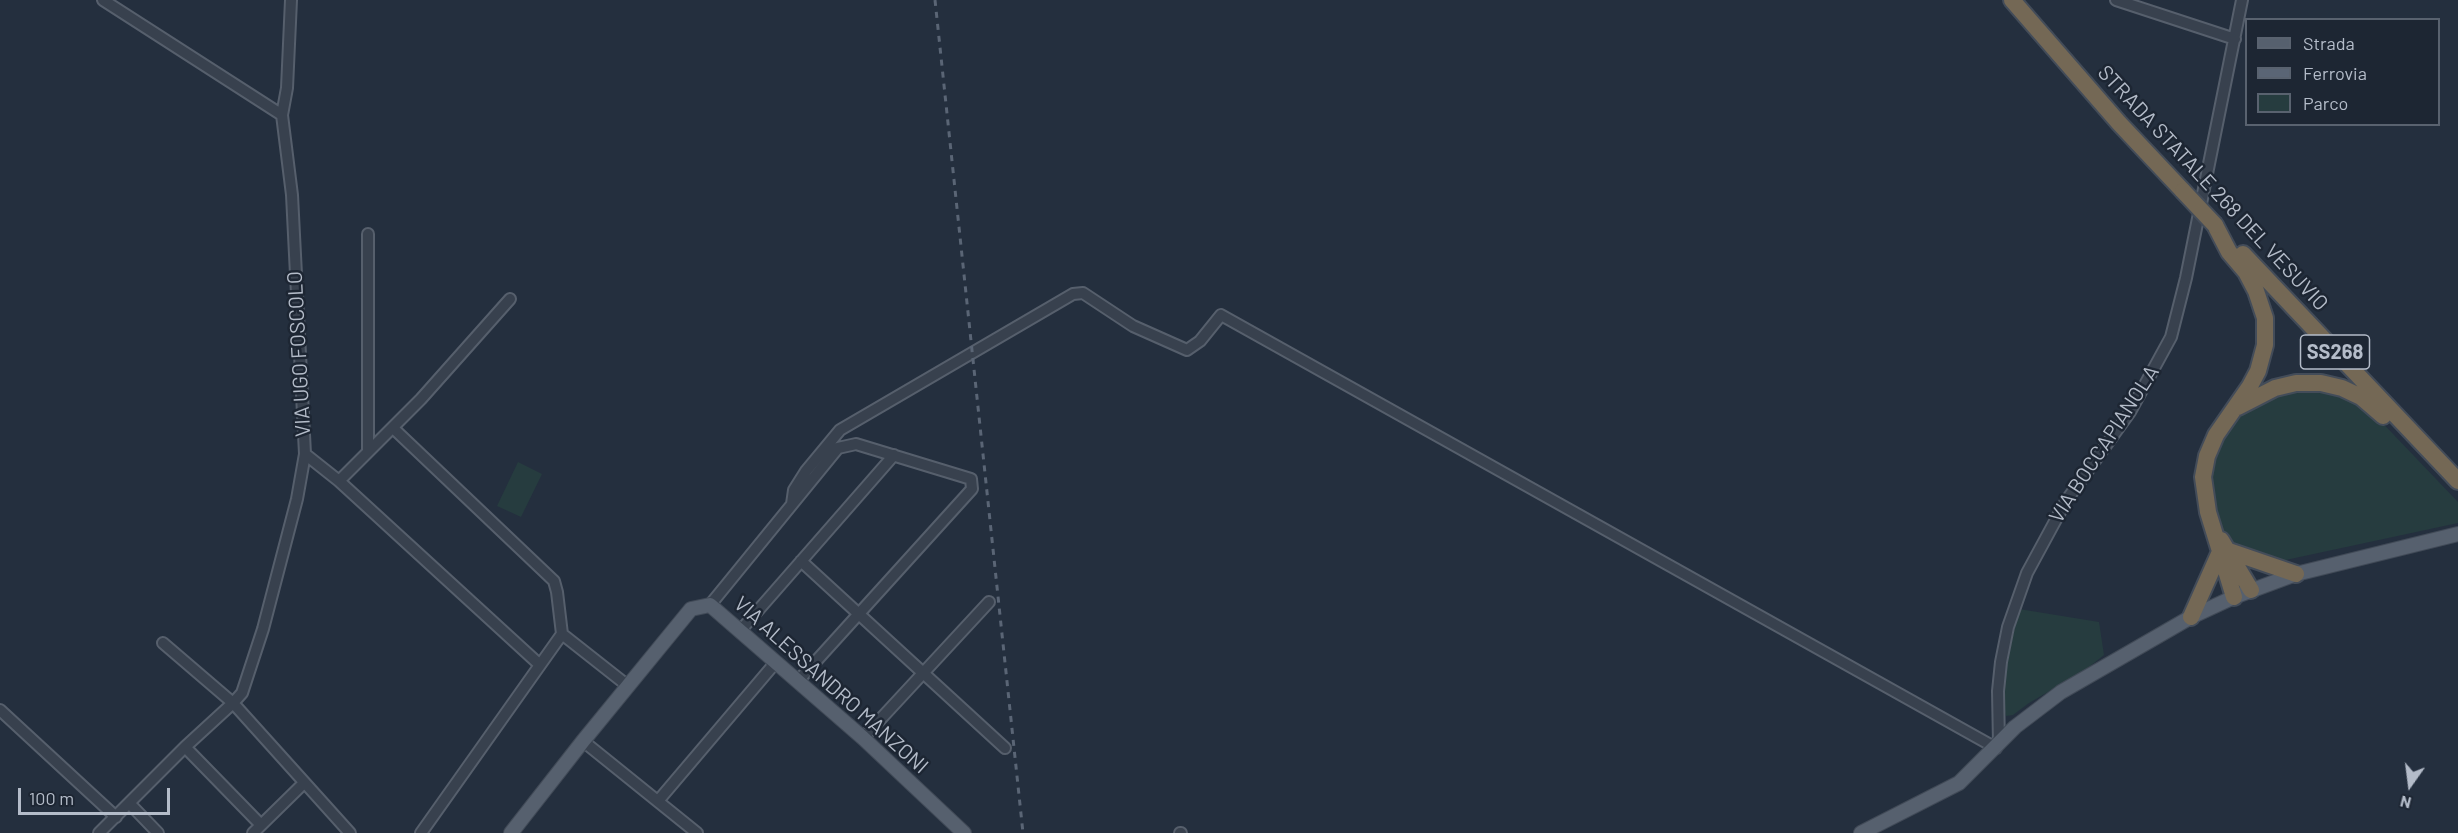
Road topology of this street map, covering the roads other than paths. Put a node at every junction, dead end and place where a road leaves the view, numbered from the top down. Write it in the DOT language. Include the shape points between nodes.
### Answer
graph roads {
  1 [pos="103,0"];
  2 [pos="291,0"];
  3 [pos="2012,0"];
  4 [pos="2116,0"];
  5 [pos="2242,0"];
  6 [pos="2235,39"];
  7 [pos="282,115"];
  8 [pos="2215,225"];
  9 [pos="368,234"];
  10 [pos="510,299"];
  11 [pos="2234,410"];
  12 [pos="393,428"];
  13 [pos="368,452"];
  14 [pos="305,454"];
  15 [pos="894,455"];
  16 [pos="2457,480"];
  17 [pos="339,481"];
  18 [pos="792,504"];
  19 [pos="2458,534"];
  20 [pos="2224,553"];
  21 [pos="801,561"];
  22 [pos="2296,574"];
  23 [pos="2251,590"];
  24 [pos="2234,597"];
  25 [pos="989,602"];
  26 [pos="710,605"];
  27 [pos="859,614"];
  28 [pos="2191,617"];
  29 [pos="740,631"];
  30 [pos="562,634"];
  31 [pos="164,642"];
  32 [pos="776,662"];
  33 [pos="540,665"];
  34 [pos="924,672"];
  35 [pos="798,681"];
  36 [pos="628,686"];
  37 [pos="233,703"];
  38 [pos="0,710"];
  39 [pos="863,738"];
  40 [pos="583,741"];
  41 [pos="1997,746"];
  42 [pos="185,747"];
  43 [pos="1005,748"];
  44 [pos="304,783"];
  45 [pos="658,801"];
  46 [pos="130,804"];
  47 [pos="116,817"];
  48 [pos="261,825"];
  49 [pos="99,833"];
  50 [pos="158,833"];
  51 [pos="252,833"];
  52 [pos="350,833"];
  53 [pos="421,833"];
  54 [pos="511,833"];
  55 [pos="697,833"];
  56 [pos="963,833"];
  57 [pos="1861,833"];
  1 -- 7 [label="street"];
  2 -- 7 [label="street, VIA UGO FOSCOLO"];
  3 -- 8 [label="highway, STRADA STATALE 268 DEL VESUVIO / SS268, bridge"];
  4 -- 6 [label="street"];
  5 -- 6 [label="street, VIA BOCCAPIANOLA"];
  6 -- 41 [label="street, VIA BOCCAPIANOLA" via="2171,337 2130,412 2066,501 2026,573 2001,662"];
  7 -- 14 [label="street, VIA UGO FOSCOLO" via="292,195"];
  8 -- 11 [label="highway" via="2229,252 2246,272 2265,318 2265,345 2258,371"];
  8 -- 16 [label="highway, STRADA STATALE 268 DEL VESUVIO / SS268"];
  9 -- 13 [label="street"];
  10 -- 12 [label="street"];
  11 -- 16 [label="highway" via="2275,388 2296,383 2342,388 2361,397 2419,452"];
  11 -- 20 [label="highway" via="2216,435 2203,477 2213,528"];
  12 -- 13 [label="street"];
  12 -- 30 [label="street" via="554,581"];
  13 -- 17 [label="street"];
  14 -- 17 [label="street"];
  14 -- 37 [label="street, VIA UGO FOSCOLO" via="263,629 242,693"];
  15 -- 18 [label="street" via="856,444 838,448"];
  15 -- 21 [label="street"];
  15 -- 27 [label="street" via="971,479 972,489"];
  17 -- 33 [label="street"];
  18 -- 26 [label="street"];
  18 -- 41 [label="street" via="794,490 806,471 840,429 1073,294 1083,292 1133,326 1187,350 1200,341 1221,315"];
  19 -- 22 [label="main road"];
  20 -- 22 [label="highway"];
  20 -- 23 [label="highway"];
  20 -- 24 [label="highway"];
  20 -- 28 [label="highway"];
  21 -- 27 [label="street"];
  21 -- 29 [label="street"];
  22 -- 23 [label="main road"];
  23 -- 24 [label="main road"];
  24 -- 28 [label="main road"];
  25 -- 34 [label="street"];
  26 -- 29 [label="main road, VIA ALESSANDRO MANZONI"];
  26 -- 36 [label="main road, VIA ALESSANDRO MANZONI" via="691,609"];
  27 -- 34 [label="street"];
  27 -- 35 [label="street"];
  28 -- 41 [label="main road" via="2061,692"];
  29 -- 32 [label="main road, VIA ALESSANDRO MANZONI"];
  30 -- 33 [label="street"];
  30 -- 36 [label="street"];
  31 -- 37 [label="street"];
  32 -- 35 [label="main road, VIA ALESSANDRO MANZONI"];
  32 -- 45 [label="street"];
  33 -- 53 [label="street"];
  34 -- 39 [label="street"];
  34 -- 43 [label="street"];
  35 -- 39 [label="main road, VIA ALESSANDRO MANZONI"];
  36 -- 40 [label="main road, VIA ALESSANDRO MANZONI"];
  37 -- 42 [label="street, VIA UGO FOSCOLO"];
  37 -- 44 [label="street"];
  38 -- 47 [label="street"];
  39 -- 56 [label="main road, VIA ALESSANDRO MANZONI"];
  40 -- 45 [label="street"];
  40 -- 54 [label="main road, VIA ALESSANDRO MANZONI"];
  41 -- 57 [label="main road" via="1959,783"];
  42 -- 46 [label="street, VIA UGO FOSCOLO"];
  42 -- 48 [label="street"];
  44 -- 48 [label="street"];
  44 -- 52 [label="street"];
  45 -- 55 [label="street"];
  46 -- 47 [label="street, VIA UGO FOSCOLO"];
  46 -- 50 [label="street"];
  47 -- 49 [label="street, VIA UGO FOSCOLO"];
  48 -- 51 [label="street"];
}
